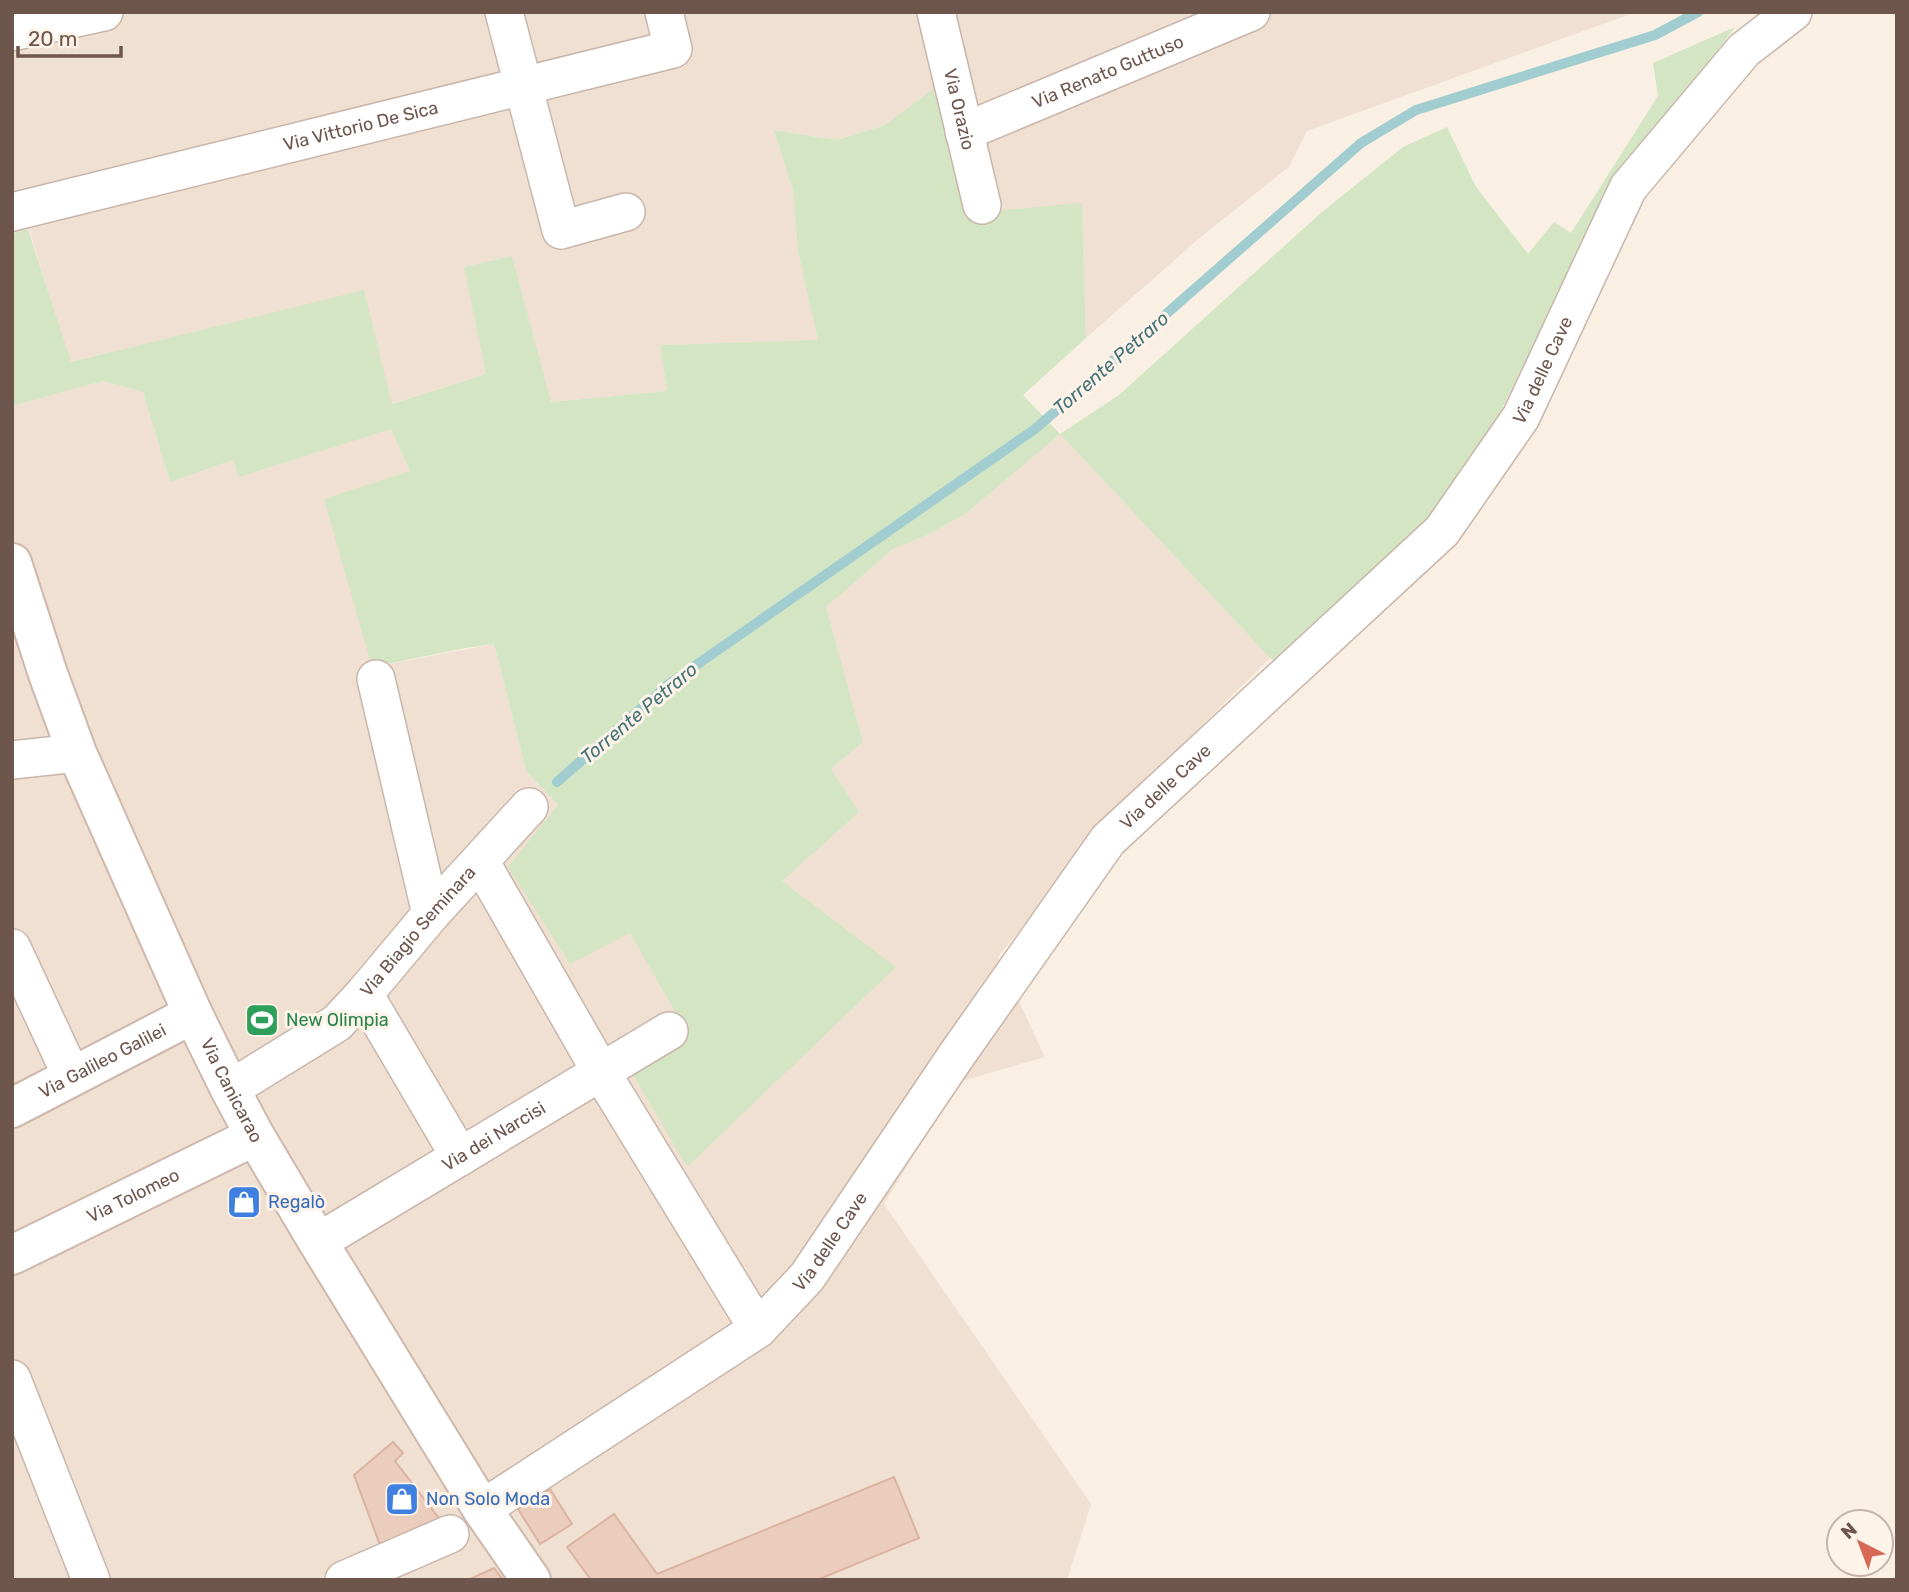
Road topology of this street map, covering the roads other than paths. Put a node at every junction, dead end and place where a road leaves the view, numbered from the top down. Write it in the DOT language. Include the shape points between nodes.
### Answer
graph roads {
  1 [pos="104,12"];
  2 [pos="504,12"];
  3 [pos="664,12"];
  4 [pos="936,12"];
  5 [pos="1251,12"];
  6 [pos="1793,12"];
  7 [pos="12,32"];
  8 [pos="523,86"];
  9 [pos="964,132"];
  10 [pos="982,205"];
  11 [pos="12,212"];
  12 [pos="626,212"];
  13 [pos="12,563"];
  14 [pos="376,680"];
  15 [pos="78,753"];
  16 [pos="12,760"];
  17 [pos="529,807"];
  18 [pos="480,861"];
  19 [pos="431,914"];
  20 [pos="12,948"];
  21 [pos="364,994"];
  22 [pos="193,1014"];
  23 [pos="669,1031"];
  24 [pos="601,1072"];
  25 [pos="72,1077"];
  26 [pos="230,1089"];
  27 [pos="12,1108"];
  28 [pos="255,1136"];
  29 [pos="460,1157"];
  30 [pos="318,1242"];
  31 [pos="12,1255"];
  32 [pos="758,1329"];
  33 [pos="12,1379"];
  34 [pos="482,1509"];
  35 [pos="450,1534"];
  36 [pos="414,1566"];
  37 [pos="92,1580"];
  38 [pos="344,1580"];
  39 [pos="531,1580"];
  1 -- 7 [label="street"];
  2 -- 8 [label="street"];
  3 -- 8 [label="street, Via Vittorio De Sica" via="673,49"];
  4 -- 9 [label="street, Via Orazio"];
  5 -- 9 [label="street, Via Renato Guttuso"];
  6 -- 32 [label="street, Via delle Cave" via="1744,50 1628,188 1521,417 1442,531 1108,840 807,1277"];
  8 -- 11 [label="street, Via Vittorio De Sica"];
  8 -- 12 [label="street" via="561,230"];
  9 -- 10 [label="street, Via Orazio"];
  13 -- 15 [label="main road, Via Canicarao"];
  14 -- 19 [label="street"];
  15 -- 16 [label="street"];
  15 -- 22 [label="main road, Via Canicarao"];
  17 -- 18 [label="street, Via Biagio Seminara"];
  18 -- 19 [label="street, Via Biagio Seminara"];
  18 -- 24 [label="street"];
  19 -- 21 [label="street, Via Biagio Seminara"];
  20 -- 25 [label="street"];
  21 -- 26 [label="street, Via Biagio Seminara" via="337,1023"];
  21 -- 29 [label="street"];
  22 -- 25 [label="main road, Via Galileo Galilei"];
  22 -- 26 [label="main road, Via Canicarao"];
  23 -- 24 [label="street, Via dei Narcisi"];
  24 -- 29 [label="street, Via dei Narcisi"];
  24 -- 32 [label="street"];
  25 -- 27 [label="main road, Via Galileo Galilei"];
  26 -- 28 [label="main road, Via Canicarao"];
  28 -- 30 [label="main road, Via Canicarao"];
  28 -- 31 [label="main road, Via Tolomeo"];
  29 -- 30 [label="street, Via dei Narcisi"];
  30 -- 34 [label="main road, Via Canicarao"];
  32 -- 34 [label="street, Via delle Cave"];
  33 -- 37 [label="street"];
  34 -- 39 [label="main road, Via Canicarao"];
  35 -- 36 [label="street"];
  36 -- 38 [label="street"];
}
